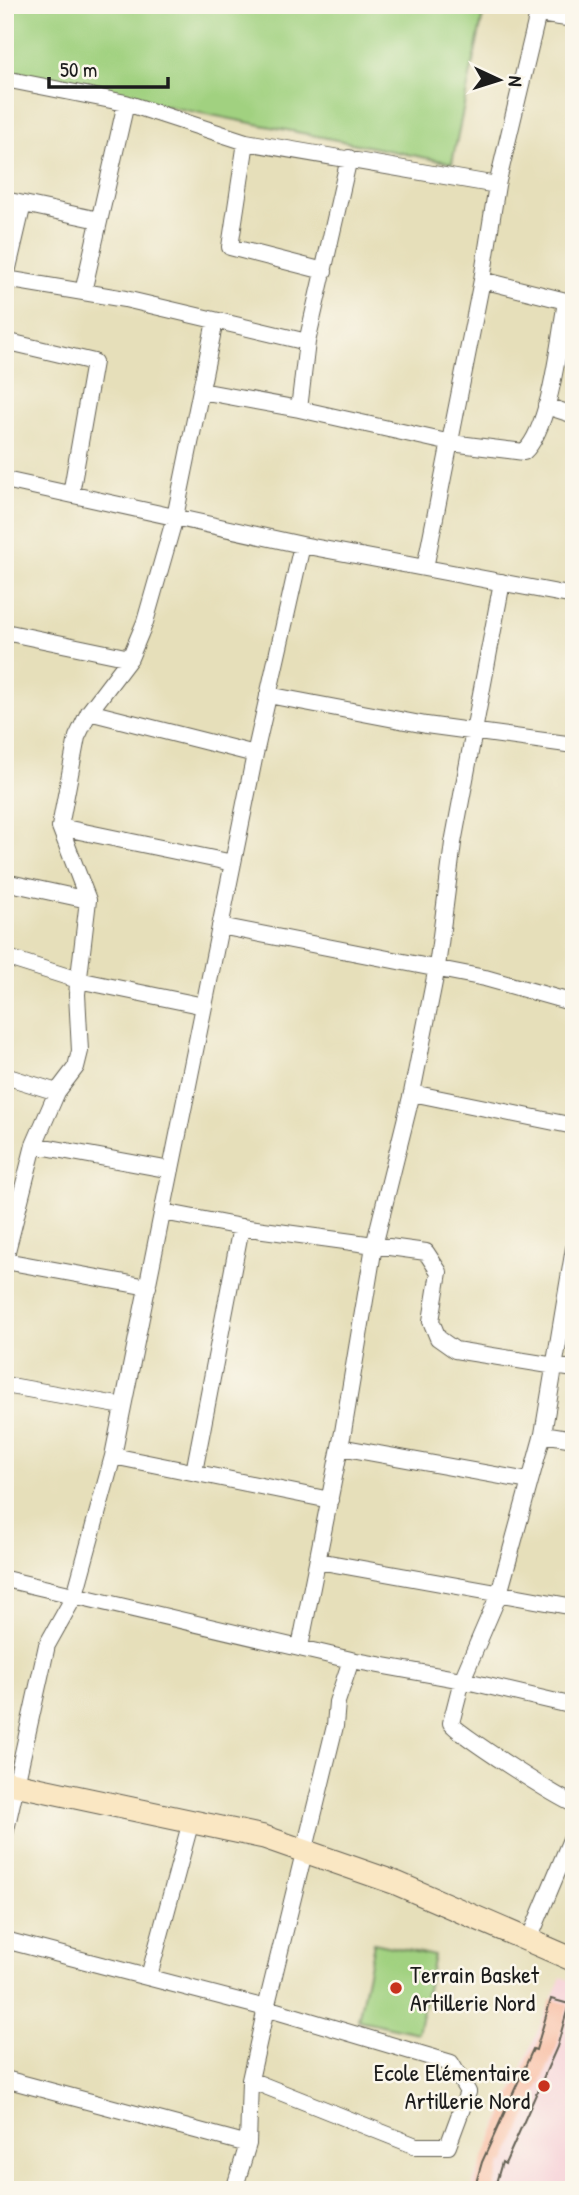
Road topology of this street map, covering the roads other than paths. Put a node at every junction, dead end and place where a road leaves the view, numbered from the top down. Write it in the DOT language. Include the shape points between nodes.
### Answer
graph roads {
  1 [pos="539,10"];
  2 [pos="574,19"];
  3 [pos="5,79"];
  4 [pos="126,103"];
  5 [pos="246,142"];
  6 [pos="349,158"];
  7 [pos="497,185"];
  8 [pos="5,200"];
  9 [pos="23,204"];
  10 [pos="99,220"];
  11 [pos="324,271"];
  12 [pos="6,280"];
  13 [pos="482,280"];
  14 [pos="83,292"];
  15 [pos="570,303"];
  16 [pos="215,321"];
  17 [pos="5,341"];
  18 [pos="307,342"];
  19 [pos="201,391"];
  20 [pos="546,406"];
  21 [pos="299,409"];
  22 [pos="574,415"];
  23 [pos="451,443"];
  24 [pos="5,480"];
  25 [pos="71,494"];
  26 [pos="175,517"];
  27 [pos="302,545"];
  28 [pos="425,568"];
  29 [pos="502,582"];
  30 [pos="574,596"];
  31 [pos="5,632"];
  32 [pos="130,658"];
  33 [pos="268,695"];
  34 [pos="89,712"];
  35 [pos="475,732"];
  36 [pos="574,745"];
  37 [pos="255,754"];
  38 [pos="60,827"];
  39 [pos="233,863"];
  40 [pos="5,883"];
  41 [pos="88,900"];
  42 [pos="220,926"];
  43 [pos="5,957"];
  44 [pos="437,967"];
  45 [pos="78,980"];
  46 [pos="574,1003"];
  47 [pos="204,1006"];
  48 [pos="5,1076"];
  49 [pos="57,1092"];
  50 [pos="412,1093"];
  51 [pos="574,1126"];
  52 [pos="34,1145"];
  53 [pos="171,1170"];
  54 [pos="11,1205"];
  55 [pos="163,1213"];
  56 [pos="241,1227"];
  57 [pos="374,1246"];
  58 [pos="574,1248"];
  59 [pos="5,1260"];
  60 [pos="148,1287"];
  61 [pos="556,1366"];
  62 [pos="574,1369"];
  63 [pos="5,1385"];
  64 [pos="123,1406"];
  65 [pos="543,1434"];
  66 [pos="574,1439"];
  67 [pos="341,1447"];
  68 [pos="113,1456"];
  69 [pos="194,1472"];
  70 [pos="529,1481"];
  71 [pos="330,1500"];
  72 [pos="318,1561"];
  73 [pos="5,1579"];
  74 [pos="499,1594"];
  75 [pos="75,1595"];
  76 [pos="574,1607"];
  77 [pos="300,1647"];
  78 [pos="351,1660"];
  79 [pos="462,1679"];
  80 [pos="574,1706"];
  81 [pos="11,1784"];
  82 [pos="574,1804"];
  83 [pos="191,1821"];
  84 [pos="574,1832"];
  85 [pos="5,1834"];
  86 [pos="303,1850"];
  87 [pos="5,1940"];
  88 [pos="528,1942"];
  89 [pos="574,1960"];
  90 [pos="149,1976"];
  91 [pos="266,2008"];
  92 [pos="5,2079"];
  93 [pos="250,2080"];
  94 [pos="248,2144"];
  95 [pos="234,2190"];
  1 -- 2 [label="street"];
  1 -- 7 [label="street"];
  3 -- 4 [label="street"];
  4 -- 5 [label="street"];
  4 -- 10 [label="street"];
  5 -- 6 [label="street"];
  5 -- 11 [label="street" via="230,247"];
  6 -- 7 [label="street"];
  6 -- 11 [label="street"];
  7 -- 13 [label="street"];
  8 -- 9 [label="street"];
  9 -- 10 [label="street"];
  9 -- 12 [label="street"];
  10 -- 14 [label="street"];
  11 -- 18 [label="street"];
  12 -- 14 [label="street"];
  13 -- 15 [label="street"];
  13 -- 23 [label="street"];
  14 -- 16 [label="street"];
  15 -- 20 [label="street"];
  16 -- 18 [label="street"];
  16 -- 19 [label="street"];
  17 -- 25 [label="street" via="94,362"];
  18 -- 21 [label="street"];
  19 -- 21 [label="street"];
  19 -- 26 [label="street"];
  20 -- 22 [label="street"];
  20 -- 23 [label="street" via="538,433 524,452"];
  21 -- 23 [label="street"];
  23 -- 28 [label="street"];
  24 -- 25 [label="street"];
  25 -- 26 [label="street"];
  26 -- 27 [label="street"];
  26 -- 32 [label="street"];
  27 -- 28 [label="street"];
  27 -- 33 [label="street"];
  28 -- 29 [label="street"];
  29 -- 30 [label="street"];
  29 -- 35 [label="street"];
  31 -- 32 [label="street"];
  32 -- 34 [label="street"];
  33 -- 35 [label="street"];
  33 -- 37 [label="street"];
  34 -- 37 [label="street"];
  34 -- 38 [label="street" via="78,737"];
  35 -- 36 [label="street"];
  35 -- 44 [label="street" via="453,844"];
  37 -- 39 [label="street"];
  38 -- 39 [label="street"];
  38 -- 41 [label="street"];
  39 -- 42 [label="street"];
  40 -- 41 [label="street"];
  41 -- 45 [label="street"];
  42 -- 44 [label="street"];
  42 -- 47 [label="street"];
  43 -- 45 [label="street"];
  44 -- 46 [label="street"];
  44 -- 50 [label="street"];
  45 -- 47 [label="street"];
  45 -- 49 [label="street" via="80,1051 71,1076"];
  47 -- 53 [label="street"];
  48 -- 49 [label="street"];
  49 -- 52 [label="street"];
  50 -- 51 [label="street"];
  50 -- 57 [label="street"];
  52 -- 53 [label="street"];
  52 -- 54 [label="street"];
  53 -- 55 [label="street"];
  54 -- 59 [label="street"];
  55 -- 56 [label="street"];
  55 -- 60 [label="street"];
  56 -- 57 [label="street"];
  56 -- 69 [label="street"];
  57 -- 61 [label="street" via="426,1252 439,1272 431,1321 438,1338 454,1350"];
  57 -- 67 [label="street"];
  58 -- 61 [label="street"];
  59 -- 60 [label="street"];
  60 -- 64 [label="street"];
  61 -- 62 [label="street"];
  61 -- 65 [label="street"];
  63 -- 64 [label="street"];
  64 -- 68 [label="street"];
  65 -- 66 [label="street"];
  65 -- 70 [label="street"];
  67 -- 70 [label="street"];
  67 -- 71 [label="street"];
  68 -- 69 [label="street"];
  68 -- 75 [label="street"];
  69 -- 71 [label="street"];
  70 -- 74 [label="street"];
  71 -- 72 [label="street"];
  72 -- 74 [label="street"];
  72 -- 77 [label="street"];
  73 -- 75 [label="street"];
  74 -- 76 [label="street"];
  74 -- 79 [label="street"];
  75 -- 77 [label="street"];
  75 -- 81 [label="street" via="47,1645"];
  77 -- 78 [label="street"];
  78 -- 79 [label="street"];
  78 -- 86 [label="street"];
  79 -- 80 [label="street"];
  79 -- 82 [label="street" via="450,1723 455,1731"];
  81 -- 83 [label="street"];
  81 -- 85 [label="street"];
  83 -- 86 [label="street"];
  83 -- 90 [label="street"];
  84 -- 88 [label="street"];
  86 -- 88 [label="street" via="397,1883"];
  86 -- 91 [label="street"];
  87 -- 90 [label="street"];
  88 -- 89 [label="street"];
  90 -- 91 [label="street"];
  91 -- 93 [label="street"];
  91 -- 93 [label="street" via="451,2063 468,2092 447,2146 416,2146"];
  92 -- 94 [label="street"];
  93 -- 94 [label="street"];
  94 -- 95 [label="street"];
}
